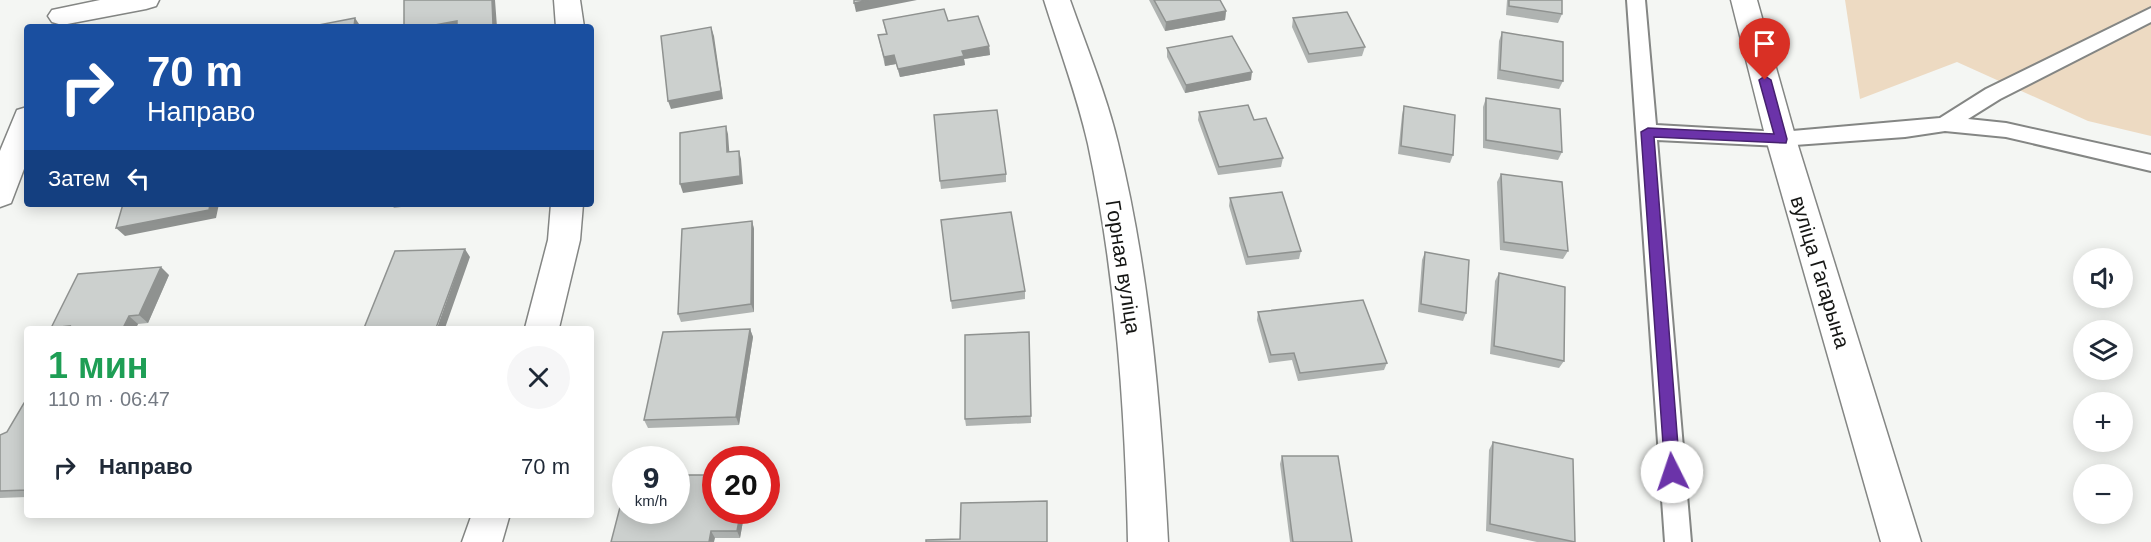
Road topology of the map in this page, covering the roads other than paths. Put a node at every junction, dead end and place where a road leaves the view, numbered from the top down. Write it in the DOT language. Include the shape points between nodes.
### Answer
graph roads {
  1 [pos="146,0"];
  2 [pos="567,0"];
  3 [pos="1057,0"];
  4 [pos="1636,0"];
  5 [pos="1744,0"];
  6 [pos="62,14"];
  7 [pos="2151,14"];
  8 [pos="570,24"];
  9 [pos="1945,124"];
  10 [pos="24,126"];
  11 [pos="1648,132"];
  12 [pos="1781,139"];
  13 [pos="2151,163"];
  14 [pos="0,195"];
  15 [pos="567,207"];
  16 [pos="542,326"];
  17 [pos="490,518"];
  18 [pos="482,542"];
  19 [pos="1148,542"];
  20 [pos="1678,542"];
  21 [pos="1901,542"];
  1 -- 6 [label="street"];
  2 -- 8 [label="street"];
  3 -- 19 [label="street, Горная вуліца" via="1102,142 1131,294 1146,467"];
  4 -- 11 [label="lane"];
  5 -- 12 [label="street, вуліца Гагарына"];
  7 -- 9 [label="lane" via="1993,94"];
  9 -- 12 [label="lane"];
  9 -- 13 [label="lane" via="2006,130"];
  10 -- 14 [label="street"];
  11 -- 12 [label="lane"];
  11 -- 20 [label="lane"];
  12 -- 21 [label="street, вуліца Гагарына"];
  15 -- 16 [label="street" via="564,240"];
  17 -- 18 [label="street"];
}
